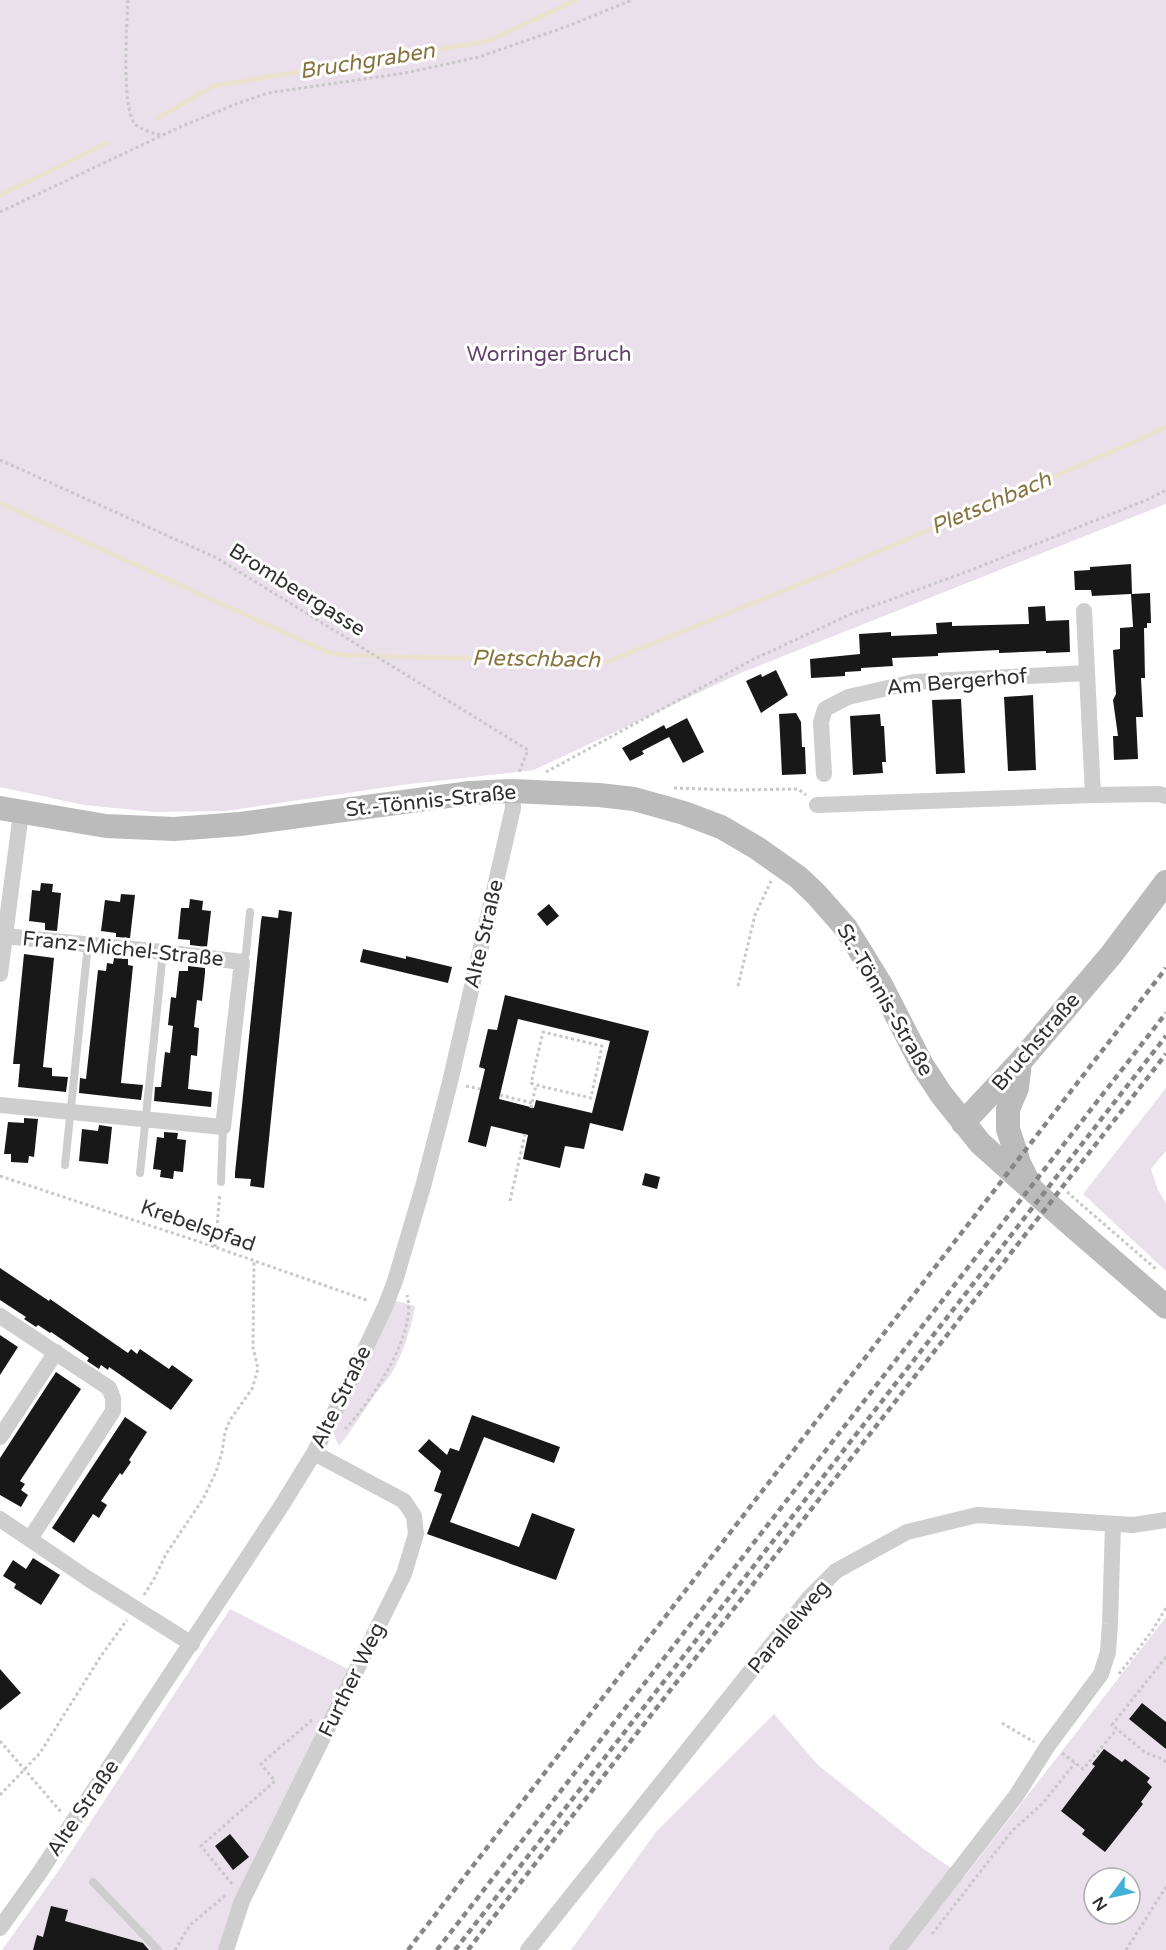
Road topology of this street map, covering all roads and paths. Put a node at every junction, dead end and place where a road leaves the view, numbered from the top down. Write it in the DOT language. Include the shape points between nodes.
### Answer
graph roads {
  1 [pos="128,0"];
  2 [pos="632,0"];
  3 [pos="162,135"];
  4 [pos="0,212"];
  5 [pos="0,460"];
  6 [pos="1166,490"];
  7 [pos="1084,611"];
  8 [pos="1087,673"];
  9 [pos="544,774"];
  10 [pos="824,774"];
  11 [pos="512,791"];
  12 [pos="1093,795"];
  13 [pos="1166,796"];
  14 [pos="648,802"];
  15 [pos="817,805"];
  16 [pos="10,811"];
  17 [pos="780,864"];
  18 [pos="1166,882"];
  19 [pos="250,912"];
  20 [pos="4,936"];
  21 [pos="88,944"];
  22 [pos="163,952"];
  23 [pos="242,962"];
  24 [pos="0,974"];
  25 [pos="738,986"];
  26 [pos="1020,1062"];
  27 [pos="536,1085"];
  28 [pos="500,1095"];
  29 [pos="0,1105"];
  30 [pos="71,1111"];
  31 [pos="145,1119"];
  32 [pos="963,1123"];
  33 [pos="223,1127"];
  34 [pos="525,1134"];
  35 [pos="65,1165"];
  36 [pos="140,1173"];
  37 [pos="0,1176"];
  38 [pos="221,1182"];
  39 [pos="1032,1191"];
  40 [pos="510,1201"];
  41 [pos="215,1247"];
  42 [pos="254,1261"];
  43 [pos="395,1281"];
  44 [pos="385,1307"];
  45 [pos="1166,1307"];
  46 [pos="0,1316"];
  47 [pos="56,1352"];
  48 [pos="342,1433"];
  49 [pos="0,1437"];
  50 [pos="314,1453"];
  51 [pos="0,1519"];
  52 [pos="1166,1520"];
  53 [pos="1113,1524"];
  54 [pos="30,1539"];
  55 [pos="136,1607"];
  56 [pos="192,1644"];
  57 [pos="1166,1657"];
  58 [pos="312,1720"];
  59 [pos="0,1741"];
  60 [pos="1075,1762"];
  61 [pos="1166,1762"];
  62 [pos="26,1770"];
  63 [pos="0,1796"];
  64 [pos="72,1824"];
  65 [pos="93,1882"];
  66 [pos="235,1887"];
  67 [pos="1166,1887"];
  68 [pos="226,1895"];
  69 [pos="0,1928"];
  70 [pos="931,1935"];
  71 [pos="158,1950"];
  72 [pos="175,1950"];
  73 [pos="226,1950"];
  74 [pos="528,1950"];
  75 [pos="897,1950"];
  76 [pos="1126,1950"];
  1 -- 3 [label="path" via="125,51 130,110 134,122 143,130"];
  2 -- 3 [label="path" via="479,57 405,73 268,93"];
  3 -- 4 [label="path"];
  5 -- 11 [label="path, Brombeergasse" via="217,558 528,750"];
  6 -- 9 [label="path" via="966,572 851,614 754,659"];
  7 -- 8 [label="street"];
  8 -- 10 [label="street, Am Bergerhof" via="914,682 848,697 825,709 821,722"];
  8 -- 12 [label="street"];
  11 -- 14 [label="main road, St.-Tönnis-Straße" via="599,795"];
  11 -- 16 [label="main road, St.-Tönnis-Straße" via="174,829 106,826"];
  11 -- 43 [label="street, Alte Straße" via="513,808 450,1082"];
  12 -- 13 [label="street"];
  12 -- 15 [label="street"];
  14 -- 15 [label="path" via="655,788 798,789"];
  14 -- 17 [label="main road, St.-Tönnis-Straße" via="721,827"];
  16 -- 20 [label="street"];
  17 -- 25 [label="path" via="755,915"];
  17 -- 32 [label="main road, St.-Tönnis-Straße" via="816,894 846,928 922,1065"];
  18 -- 26 [label="main road, Bruchstraße" via="1111,955"];
  19 -- 23 [label="lane, Franz-Michel-Straße"];
  20 -- 21 [label="street, Franz-Michel-Straße"];
  20 -- 24 [label="street"];
  21 -- 22 [label="street, Franz-Michel-Straße"];
  21 -- 30 [label="lane"];
  22 -- 23 [label="street, Franz-Michel-Straße"];
  22 -- 31 [label="lane"];
  23 -- 33 [label="street, Franz-Michel-Straße"];
  26 -- 32 [label="main road, Bruchstraße"];
  26 -- 39 [label="main road" via="1017,1088 1008,1109 1008,1129"];
  27 -- 27 [label="path" via="591,1098 602,1046 543,1032 531,1083"];
  27 -- 28 [label="path" via="532,1105"];
  29 -- 30 [label="street"];
  30 -- 31 [label="street"];
  30 -- 35 [label="lane"];
  31 -- 33 [label="street"];
  31 -- 36 [label="lane"];
  32 -- 39 [label="main road"];
  33 -- 38 [label="lane, Franz-Michel-Straße"];
  34 -- 40 [label="path"];
  37 -- 41 [label="path, Krebelspfad"];
  38 -- 41 [label="path"];
  39 -- 45 [label="main road"];
  41 -- 42 [label="path, Krebelspfad"];
  42 -- 44 [label="path, Krebelspfad"];
  42 -- 55 [label="path" via="253,1347 258,1369 252,1389 230,1420 216,1472 203,1499"];
  43 -- 44 [label="street, Alte Straße"];
  43 -- 48 [label="path" via="401,1282 408,1298 408,1323 387,1372"];
  44 -- 50 [label="street, Alte Straße"];
  46 -- 47 [label="street"];
  47 -- 49 [label="street"];
  47 -- 54 [label="street" via="109,1388 113,1411"];
  50 -- 56 [label="street, Alte Straße"];
  50 -- 73 [label="street, Further Weg" via="404,1501 414,1516 416,1534 404,1574 242,1901"];
  51 -- 54 [label="street"];
  52 -- 53 [label="street, Parallelweg"];
  53 -- 74 [label="street, Parallelweg" via="977,1515 907,1532 836,1571 809,1598"];
  53 -- 75 [label="street" via="1108,1652 1101,1674 1016,1796"];
  54 -- 55 [label="street"];
  55 -- 56 [label="street"];
  55 -- 62 [label="path"];
  56 -- 64 [label="street, Alte Straße"];
  57 -- 61 [label="path" via="1112,1725 1146,1753"];
  58 -- 66 [label="path" via="261,1764 275,1781 201,1846"];
  59 -- 62 [label="path"];
  60 -- 70 [label="path" via="1043,1803 1012,1831"];
  62 -- 63 [label="path"];
  62 -- 64 [label="path"];
  64 -- 69 [label="street, Alte Straße"];
  65 -- 71 [label="lane"];
  67 -- 76 [label="path"];
  68 -- 72 [label="path" via="190,1925"];
}
